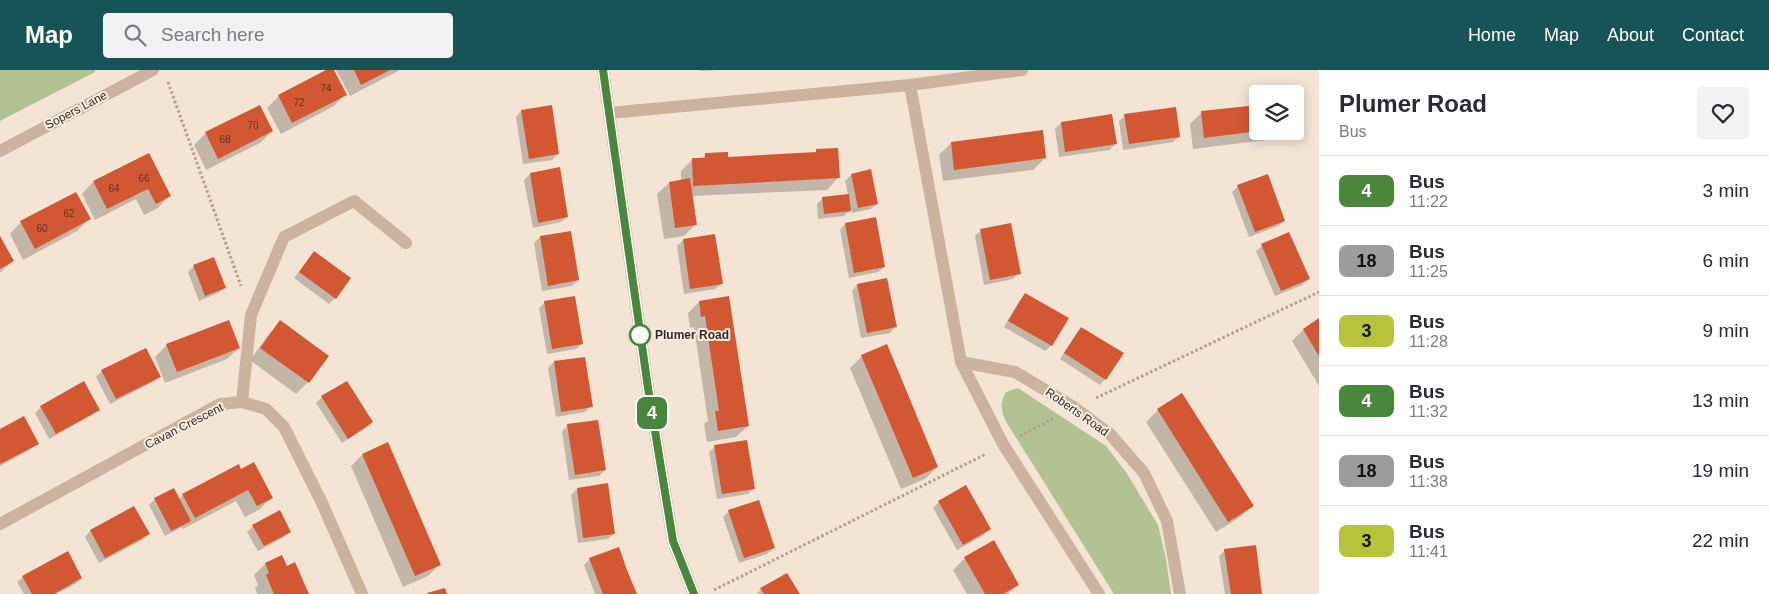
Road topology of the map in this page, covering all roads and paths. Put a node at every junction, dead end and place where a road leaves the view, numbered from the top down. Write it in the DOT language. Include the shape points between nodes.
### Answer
graph roads {
  1 [pos="153,70"];
  2 [pos="603,70"];
  3 [pos="1022,70"];
  4 [pos="167,79"];
  5 [pos="910,85"];
  6 [pos="609,113"];
  7 [pos="0,151"];
  8 [pos="406,243"];
  9 [pos="251,315"];
  10 [pos="962,362"];
  11 [pos="242,402"];
  12 [pos="0,524"];
  13 [pos="362,594"];
  14 [pos="694,594"];
  15 [pos="1099,594"];
  16 [pos="1180,594"];
  1 -- 7 [label="street, Sopers Lane"];
  2 -- 6 [label="street"];
  3 -- 5 [label="street"];
  4 -- 9 [label="path"];
  5 -- 6 [label="street"];
  5 -- 10 [label="street"];
  6 -- 14 [label="street" via="673,541"];
  8 -- 9 [label="street" via="354,201 284,237"];
  9 -- 11 [label="street"];
  10 -- 15 [label="street" via="1003,444"];
  10 -- 16 [label="street, Roberts Road" via="1015,372 1075,408 1110,434 1144,473 1167,521"];
  11 -- 12 [label="street, Cavan Crescent" via="220,404"];
  11 -- 13 [label="street, Cavan Crescent" via="266,409 284,427"];
}
